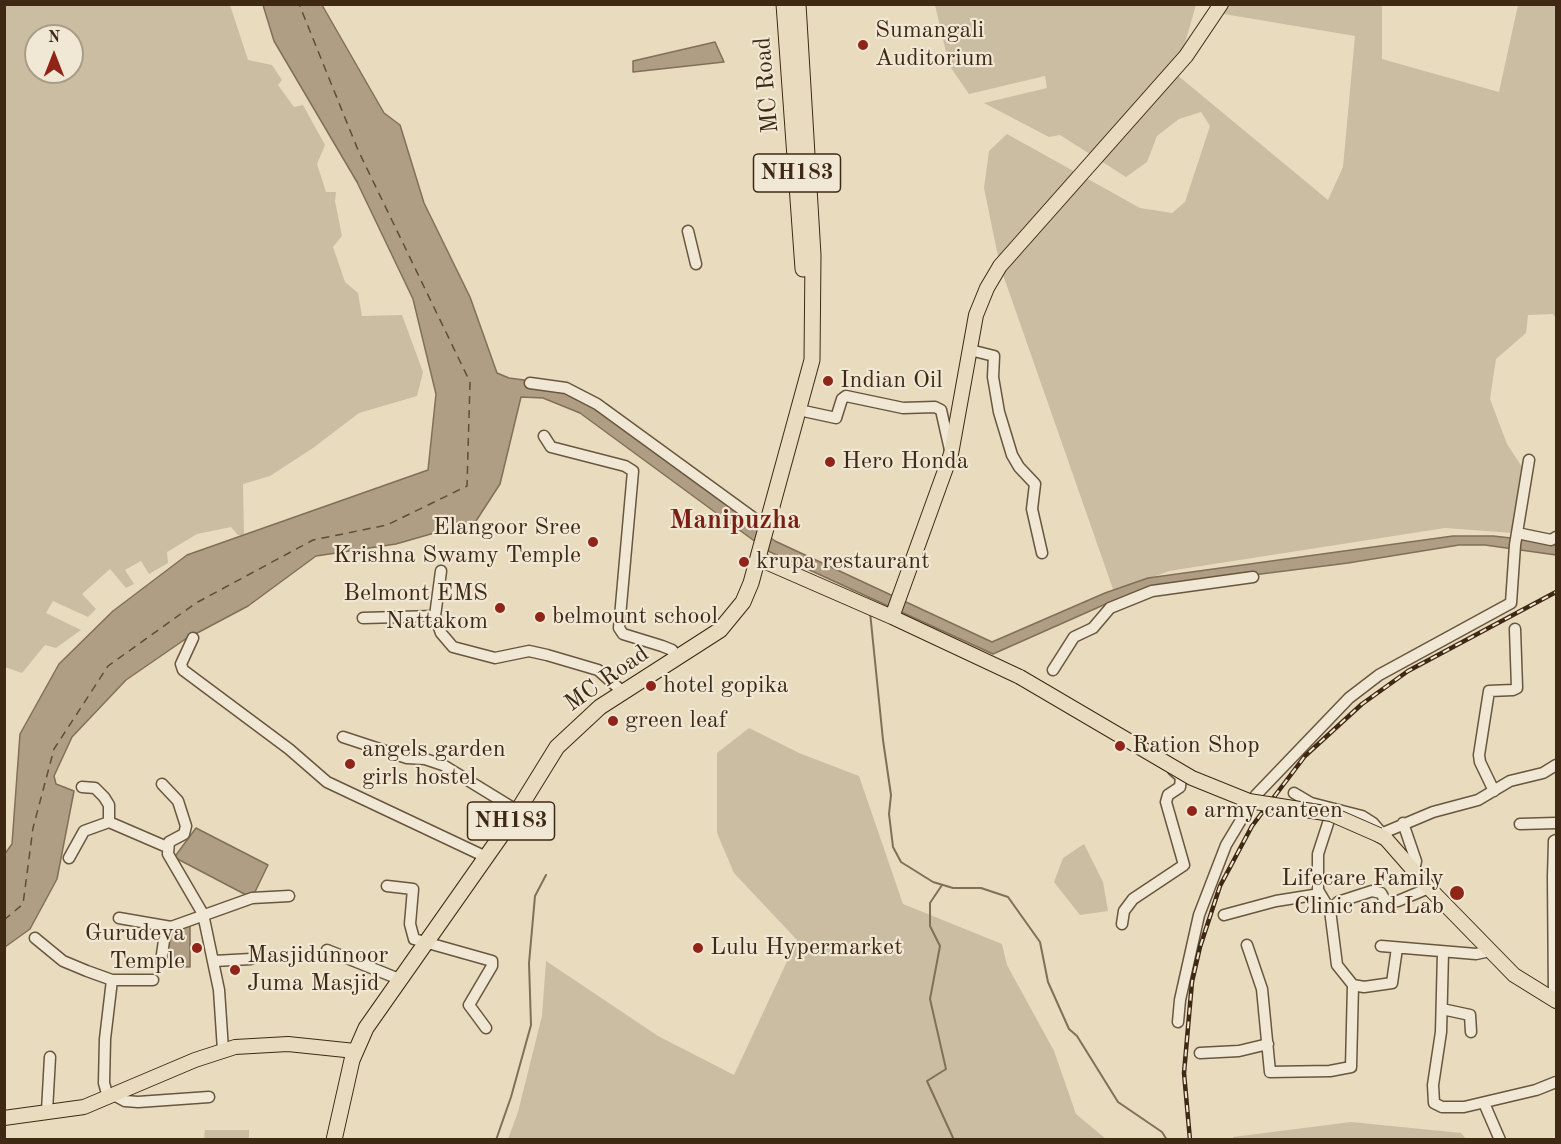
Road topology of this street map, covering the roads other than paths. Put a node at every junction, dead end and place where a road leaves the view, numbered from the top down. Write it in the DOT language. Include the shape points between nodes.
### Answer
graph roads {
  1 [pos="784,4"];
  2 [pos="798,4"];
  3 [pos="1221,4"];
  4 [pos="688,231"];
  5 [pos="696,264"];
  6 [pos="813,340"];
  7 [pos="970,350"];
  8 [pos="530,383"];
  9 [pos="799,410"];
  10 [pos="544,436"];
  11 [pos="951,454"];
  12 [pos="1528,460"];
  13 [pos="764,532"];
  14 [pos="1516,537"];
  15 [pos="1557,537"];
  16 [pos="1042,553"];
  17 [pos="759,559"];
  18 [pos="441,571"];
  19 [pos="1253,577"];
  20 [pos="435,616"];
  21 [pos="892,617"];
  22 [pos="363,618"];
  23 [pos="1515,629"];
  24 [pos="193,638"];
  25 [pos="678,658"];
  26 [pos="1053,670"];
  27 [pos="1014,674"];
  28 [pos="623,692"];
  29 [pos="343,737"];
  30 [pos="1557,765"];
  31 [pos="162,784"];
  32 [pos="82,787"];
  33 [pos="1494,791"];
  34 [pos="1294,793"];
  35 [pos="518,811"];
  36 [pos="1331,814"];
  37 [pos="109,822"];
  38 [pos="1402,823"];
  39 [pos="1557,823"];
  40 [pos="1520,824"];
  41 [pos="1383,836"];
  42 [pos="1557,840"];
  43 [pos="167,847"];
  44 [pos="486,857"];
  45 [pos="69,858"];
  46 [pos="1414,871"];
  47 [pos="1555,877"];
  48 [pos="387,886"];
  49 [pos="1429,888"];
  50 [pos="1320,894"];
  51 [pos="289,896"];
  52 [pos="1330,909"];
  53 [pos="203,914"];
  54 [pos="1224,915"];
  55 [pos="119,918"];
  56 [pos="1122,924"];
  57 [pos="166,927"];
  58 [pos="35,938"];
  59 [pos="427,942"];
  60 [pos="1247,945"];
  61 [pos="1381,946"];
  62 [pos="1397,948"];
  63 [pos="327,950"];
  64 [pos="1490,951"];
  65 [pos="1443,952"];
  66 [pos="252,959"];
  67 [pos="161,961"];
  68 [pos="214,961"];
  69 [pos="399,979"];
  70 [pos="112,980"];
  71 [pos="153,980"];
  72 [pos="1353,985"];
  73 [pos="1555,1000"];
  74 [pos="1442,1010"];
  75 [pos="1178,1022"];
  76 [pos="486,1028"];
  77 [pos="1471,1032"];
  78 [pos="1268,1044"];
  79 [pos="223,1050"];
  80 [pos="355,1051"];
  81 [pos="1200,1053"];
  82 [pos="50,1057"];
  83 [pos="1557,1082"];
  84 [pos="111,1096"];
  85 [pos="209,1097"];
  86 [pos="1484,1103"];
  87 [pos="48,1112"];
  88 [pos="4,1118"];
  89 [pos="333,1140"];
  90 [pos="1500,1140"];
  1 -- 6 [label="highway, MC Road / NH183"];
  2 -- 6 [label="highway, MC Road / NH183" via="813,255"];
  3 -- 7 [label="main road" via="1186,56 1000,266 976,315"];
  4 -- 5 [label="street"];
  6 -- 9 [label="highway, MC Road / NH183" via="810,371"];
  7 -- 11 [label="main road"];
  7 -- 16 [label="street" via="994,356 999,412 1012,455 1035,484 1032,509"];
  8 -- 13 [label="street" via="566,388 597,404"];
  9 -- 11 [label="street" via="836,418 846,396 903,408 938,408"];
  9 -- 13 [label="highway, MC Road / NH183"];
  10 -- 25 [label="street" via="551,447 633,471 619,628 623,634 663,646"];
  11 -- 21 [label="main road"];
  12 -- 14 [label="street"];
  13 -- 17 [label="highway, MC Road / NH183"];
  14 -- 15 [label="street"];
  14 -- 75 [label="street" via="1510,604 1379,675 1349,698 1256,795 1222,854 1199,915"];
  17 -- 21 [label="main road"];
  17 -- 25 [label="highway, MC Road / NH183" via="733,617"];
  18 -- 20 [label="street"];
  19 -- 26 [label="street" via="1152,591 1110,608 1093,628 1074,637"];
  20 -- 22 [label="street"];
  20 -- 28 [label="street" via="441,633 453,647 495,658 529,651 547,655 598,670"];
  21 -- 27 [label="main road"];
  23 -- 33 [label="street" via="1517,688 1489,691 1479,755"];
  24 -- 44 [label="street" via="181,664 183,670 327,782"];
  25 -- 28 [label="highway, MC Road / NH183"];
  27 -- 36 [label="main road, bridge" via="1192,778 1249,801"];
  27 -- 56 [label="street" via="1012,680 1060,704 1180,777 1179,789 1166,800 1184,865 1132,899"];
  28 -- 35 [label="highway, MC Road / NH183" via="600,707 557,747"];
  29 -- 35 [label="street" via="443,765"];
  30 -- 33 [label="street" via="1543,774 1510,781"];
  31 -- 43 [label="street" via="178,801 187,831"];
  32 -- 37 [label="street" via="94,788 104,797"];
  33 -- 38 [label="street" via="1471,803"];
  34 -- 41 [label="street" via="1311,803 1352,812 1373,823"];
  35 -- 44 [label="highway, MC Road / NH183"];
  36 -- 41 [label="main road, bridge"];
  36 -- 50 [label="street" via="1318,854"];
  37 -- 43 [label="street"];
  37 -- 45 [label="street" via="84,831"];
  38 -- 41 [label="street"];
  38 -- 46 [label="street" via="1416,861"];
  39 -- 40 [label="street"];
  41 -- 46 [label="main road"];
  42 -- 47 [label="street"];
  43 -- 53 [label="street"];
  44 -- 59 [label="highway, MC Road / NH183"];
  46 -- 49 [label="main road"];
  47 -- 73 [label="street"];
  48 -- 59 [label="street" via="413,889 411,933 414,939"];
  49 -- 52 [label="street" via="1386,902 1381,893 1372,891 1338,902"];
  49 -- 64 [label="main road"];
  50 -- 52 [label="street"];
  50 -- 54 [label="street"];
  51 -- 53 [label="street" via="252,898"];
  52 -- 72 [label="street" via="1337,965"];
  53 -- 57 [label="street"];
  53 -- 68 [label="street"];
  55 -- 57 [label="street"];
  57 -- 67 [label="street"];
  58 -- 70 [label="street" via="63,961"];
  59 -- 69 [label="highway, MC Road / NH183"];
  59 -- 76 [label="street" via="492,961 469,1005"];
  60 -- 78 [label="street" via="1262,989"];
  61 -- 62 [label="street"];
  62 -- 65 [label="street"];
  62 -- 72 [label="street" via="1392,983"];
  63 -- 69 [label="street"];
  64 -- 65 [label="street"];
  64 -- 73 [label="main road" via="1514,975"];
  65 -- 74 [label="street"];
  66 -- 68 [label="street"];
  68 -- 79 [label="street"];
  69 -- 80 [label="highway, MC Road / NH183" via="374,1014"];
  70 -- 71 [label="street"];
  70 -- 84 [label="street" via="104,1083"];
  72 -- 78 [label="street" via="1351,1067 1270,1071"];
  74 -- 77 [label="street" via="1470,1015"];
  74 -- 86 [label="street" via="1434,1103 1454,1108"];
  78 -- 81 [label="street" via="1239,1051"];
  79 -- 80 [label="main road" via="288,1044"];
  79 -- 84 [label="main road"];
  80 -- 89 [label="highway, MC Road / NH183"];
  82 -- 87 [label="street"];
  83 -- 86 [label="street"];
  84 -- 85 [label="street" via="138,1102"];
  84 -- 87 [label="main road" via="77,1108"];
  86 -- 90 [label="street"];
  87 -- 88 [label="main road"];
}
